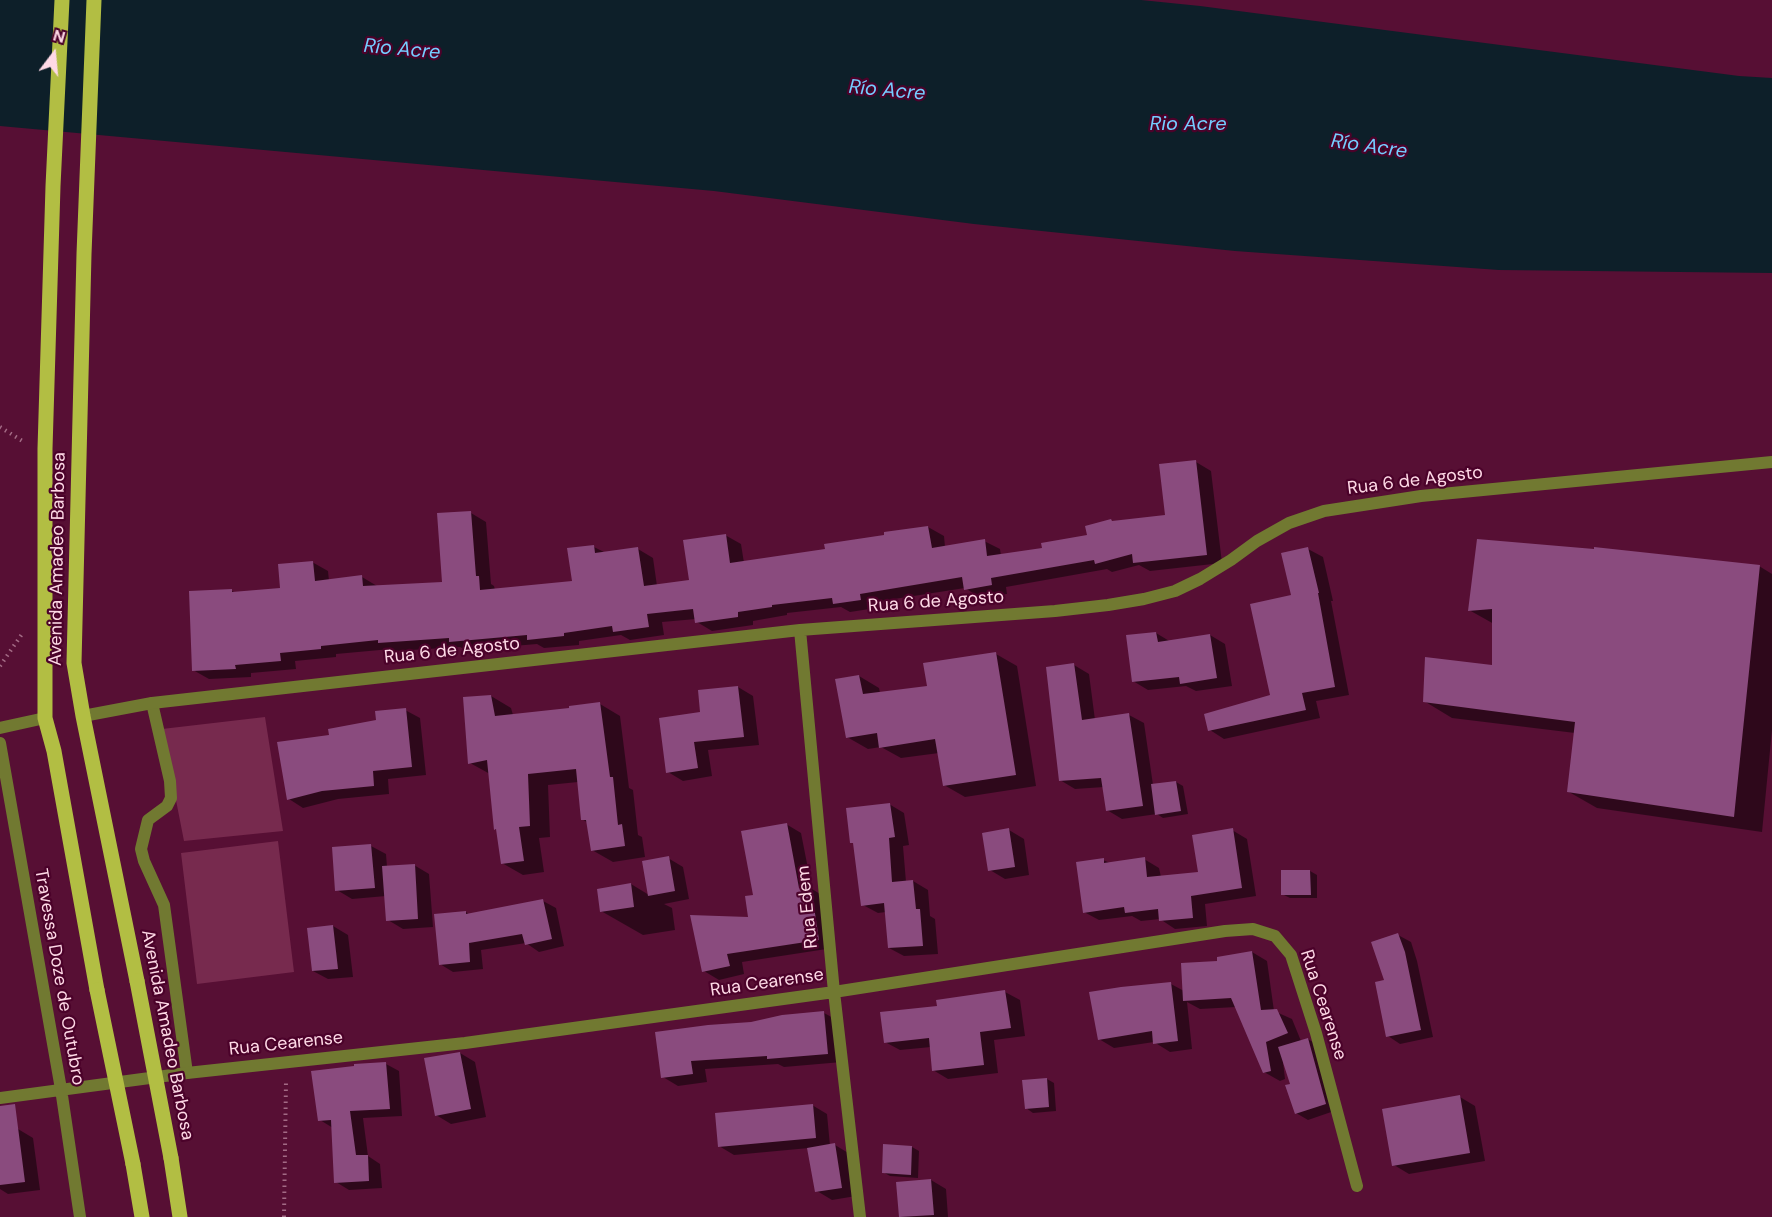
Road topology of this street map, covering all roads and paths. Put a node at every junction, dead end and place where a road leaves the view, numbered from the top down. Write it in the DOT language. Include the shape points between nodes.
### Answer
graph roads {
  1 [pos="62,0"];
  2 [pos="94,0"];
  3 [pos="1772,462"];
  4 [pos="800,630"];
  5 [pos="152,703"];
  6 [pos="83,716"];
  7 [pos="45,718"];
  8 [pos="0,728"];
  9 [pos="0,743"];
  10 [pos="834,992"];
  11 [pos="286,1062"];
  12 [pos="187,1073"];
  13 [pos="60,1089"];
  14 [pos="0,1098"];
  15 [pos="1357,1186"];
  16 [pos="80,1217"];
  17 [pos="142,1217"];
  18 [pos="180,1217"];
  19 [pos="284,1217"];
  20 [pos="860,1217"];
  1 -- 7 [label="main road, Avenida Amadeo Barbosa" via="45,449"];
  2 -- 6 [label="main road, Avenida Amadeo Barbosa" via="74,651"];
  3 -- 4 [label="street, Rua 6 de Agosto" via="1421,496 1324,511 1289,523 1200,579 1144,599 1055,611"];
  4 -- 5 [label="street, Rua 6 de Agosto"];
  4 -- 10 [label="street, Rua Edem"];
  5 -- 6 [label="street, Rua 6 de Agosto"];
  5 -- 12 [label="street" via="171,798 167,806 148,820 141,849 164,905"];
  6 -- 18 [label="main road, Avenida Amadeo Barbosa, bridge"];
  7 -- 8 [label="street"];
  7 -- 17 [label="main road, Avenida Amadeo Barbosa, bridge"];
  9 -- 13 [label="street, Travessa Doze de Outubro"];
  10 -- 11 [label="street, Rua Cearense" via="465,1043"];
  10 -- 15 [label="street, Rua Cearense" via="1225,931 1252,929 1275,936 1291,955"];
  10 -- 20 [label="street, Rua Edem"];
  11 -- 12 [label="street, Rua Cearense"];
  11 -- 19 [label="path"];
  12 -- 13 [label="street, Rua Cearense"];
  13 -- 14 [label="street, Rua Cearense"];
  13 -- 16 [label="street, Travessa Doze de Outubro"];
}
